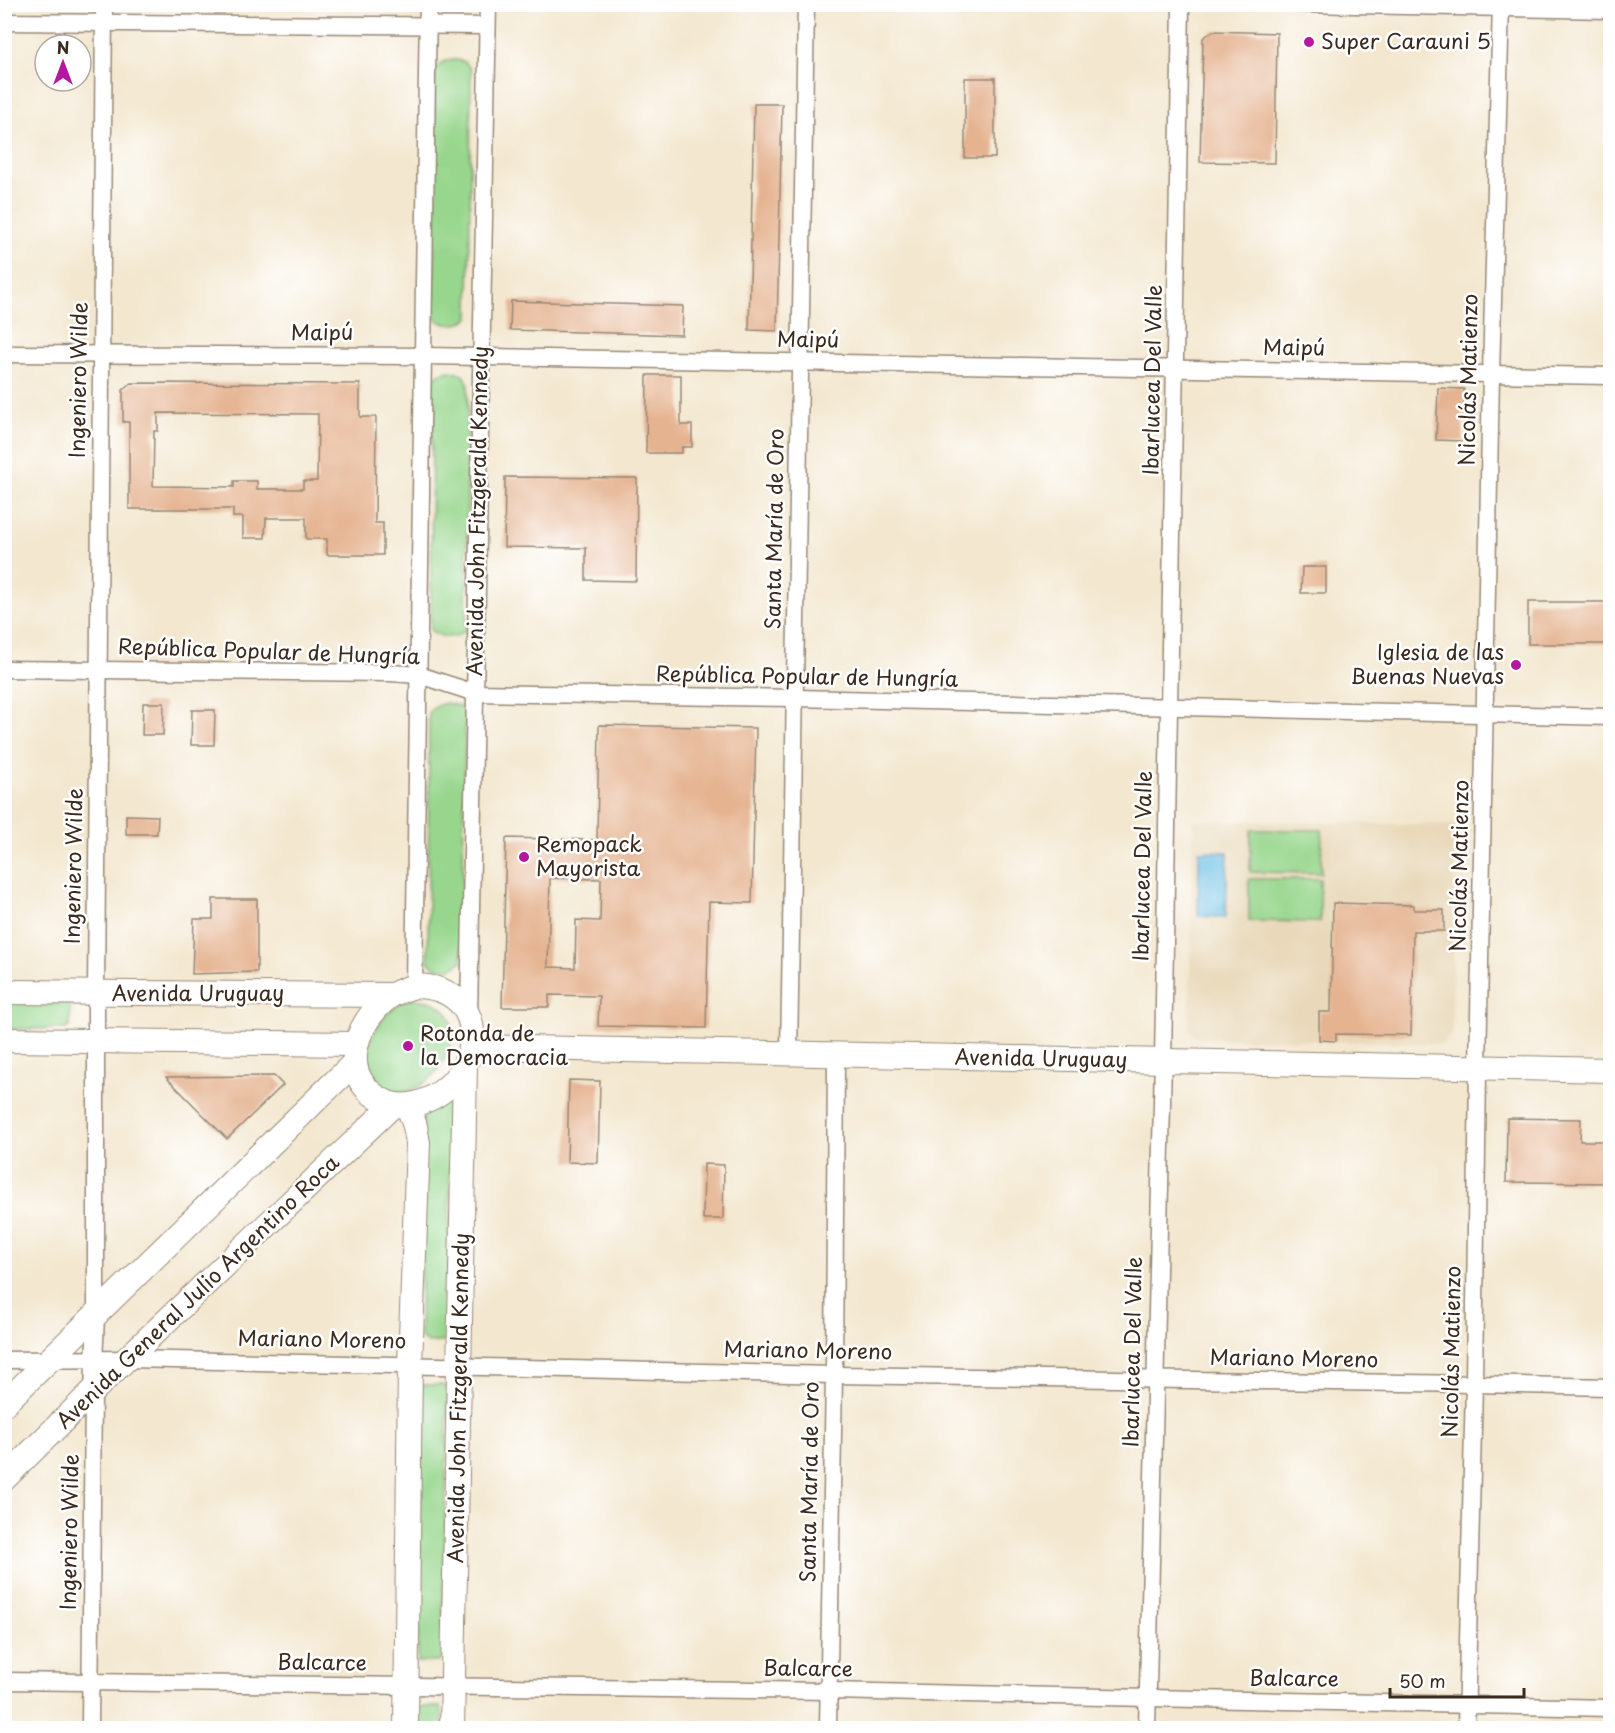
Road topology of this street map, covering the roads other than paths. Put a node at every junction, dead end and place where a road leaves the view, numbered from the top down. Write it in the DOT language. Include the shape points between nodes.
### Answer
graph roads {
  1 [pos="104,4"];
  2 [pos="428,4"];
  3 [pos="488,4"];
  4 [pos="806,4"];
  5 [pos="1181,4"];
  6 [pos="1303,4"];
  7 [pos="1501,6"];
  8 [pos="1611,10"];
  9 [pos="4,22"];
  10 [pos="104,23"];
  11 [pos="428,26"];
  12 [pos="487,26"];
  13 [pos="4,354"];
  14 [pos="102,355"];
  15 [pos="423,356"];
  16 [pos="481,357"];
  17 [pos="801,362"];
  18 [pos="1176,369"];
  19 [pos="1491,374"];
  20 [pos="1611,376"];
  21 [pos="4,669"];
  22 [pos="98,670"];
  23 [pos="419,675"];
  24 [pos="475,693"];
  25 [pos="795,698"];
  26 [pos="1168,708"];
  27 [pos="1485,715"];
  28 [pos="1611,717"];
  29 [pos="414,986"];
  30 [pos="4,992"];
  31 [pos="96,993"];
  32 [pos="391,995"];
  33 [pos="469,1017"];
  34 [pos="4,1040"];
  35 [pos="95,1041"];
  36 [pos="355,1053"];
  37 [pos="789,1054"];
  38 [pos="836,1056"];
  39 [pos="468,1057"];
  40 [pos="1163,1061"];
  41 [pos="1478,1068"];
  42 [pos="1611,1070"];
  43 [pos="400,1106"];
  44 [pos="96,1315"];
  45 [pos="94,1359"];
  46 [pos="129,1359"];
  47 [pos="4,1360"];
  48 [pos="49,1360"];
  49 [pos="410,1365"];
  50 [pos="459,1365"];
  51 [pos="834,1375"];
  52 [pos="1155,1380"];
  53 [pos="1474,1384"];
  54 [pos="1611,1387"];
  55 [pos="93,1392"];
  56 [pos="4,1404"];
  57 [pos="4,1479"];
  58 [pos="4,1681"];
  59 [pos="91,1682"];
  60 [pos="407,1686"];
  61 [pos="453,1686"];
  62 [pos="829,1691"];
  63 [pos="1148,1699"];
  64 [pos="1466,1704"];
  65 [pos="1611,1707"];
  66 [pos="90,1728"];
  67 [pos="406,1728"];
  68 [pos="452,1728"];
  69 [pos="828,1728"];
  70 [pos="1147,1728"];
  71 [pos="1466,1728"];
  1 -- 10 [label="street, Ingeniero Wilde"];
  2 -- 11 [label="street"];
  3 -- 12 [label="street, Avenida John Fitzgerald Kennedy"];
  4 -- 17 [label="street, Santa María de Oro"];
  5 -- 18 [label="street, Ibarlucea Del Valle"];
  6 -- 7 [label="street"];
  7 -- 8 [label="street"];
  7 -- 19 [label="street, Nicolás Matienzo"];
  9 -- 10 [label="street"];
  10 -- 11 [label="street"];
  10 -- 14 [label="street, Ingeniero Wilde"];
  11 -- 12 [label="street"];
  11 -- 15 [label="street"];
  12 -- 16 [label="street, Avenida John Fitzgerald Kennedy"];
  13 -- 14 [label="street, Maipú"];
  14 -- 15 [label="street, Maipú"];
  14 -- 22 [label="street, Ingeniero Wilde"];
  15 -- 16 [label="street, Maipú"];
  15 -- 23 [label="street"];
  16 -- 17 [label="street, Maipú"];
  16 -- 24 [label="street, Avenida John Fitzgerald Kennedy"];
  17 -- 18 [label="street, Maipú"];
  17 -- 25 [label="street, Santa María de Oro"];
  18 -- 19 [label="street, Maipú"];
  18 -- 26 [label="street, Ibarlucea Del Valle"];
  19 -- 20 [label="street, Maipú"];
  19 -- 27 [label="street, Nicolás Matienzo"];
  21 -- 22 [label="street, República Popular de Hungría"];
  22 -- 23 [label="street, República Popular de Hungría"];
  22 -- 31 [label="street, Ingeniero Wilde"];
  23 -- 24 [label="street, República Popular de Hungría"];
  23 -- 29 [label="street"];
  24 -- 25 [label="street, República Popular de Hungría"];
  24 -- 33 [label="street, Avenida John Fitzgerald Kennedy"];
  25 -- 26 [label="street, República Popular de Hungría"];
  25 -- 37 [label="street, Santa María de Oro"];
  26 -- 27 [label="street, República Popular de Hungría"];
  26 -- 40 [label="street, Ibarlucea Del Valle"];
  27 -- 28 [label="street, República Popular de Hungría"];
  27 -- 41 [label="street, Nicolás Matienzo"];
  29 -- 32 [label="street"];
  29 -- 33 [label="street" via="430,986 449,994"];
  30 -- 31 [label="street, Avenida Uruguay"];
  31 -- 32 [label="street, Avenida Uruguay"];
  31 -- 35 [label="street, Ingeniero Wilde"];
  32 -- 36 [label="street" via="367,1021"];
  33 -- 39 [label="street" via="472,1030"];
  34 -- 35 [label="street"];
  35 -- 36 [label="street"];
  35 -- 44 [label="street, Ingeniero Wilde"];
  36 -- 43 [label="street" via="358,1076 366,1088 378,1099"];
  36 -- 44 [label="street"];
  37 -- 38 [label="street, Avenida Uruguay"];
  37 -- 39 [label="street, Avenida Uruguay"];
  38 -- 40 [label="street, Avenida Uruguay"];
  38 -- 51 [label="street, Santa María de Oro"];
  39 -- 43 [label="street" via="454,1082 433,1098"];
  39 -- 50 [label="street, Avenida John Fitzgerald Kennedy"];
  40 -- 41 [label="street, Avenida Uruguay"];
  40 -- 52 [label="street, Ibarlucea Del Valle"];
  41 -- 42 [label="street, Avenida Uruguay"];
  41 -- 53 [label="street, Nicolás Matienzo"];
  43 -- 46 [label="street, Avenida General Julio Argentino Roca"];
  43 -- 49 [label="street" via="416,1126 418,1143"];
  44 -- 45 [label="street, Ingeniero Wilde"];
  44 -- 48 [label="street"];
  45 -- 46 [label="street, Mariano Moreno"];
  45 -- 48 [label="street, Mariano Moreno"];
  45 -- 55 [label="street, Ingeniero Wilde"];
  46 -- 49 [label="street, Mariano Moreno"];
  46 -- 55 [label="street, Avenida General Julio Argentino Roca"];
  47 -- 48 [label="street, Mariano Moreno"];
  48 -- 56 [label="street"];
  49 -- 50 [label="street, Mariano Moreno"];
  49 -- 60 [label="street"];
  50 -- 51 [label="street, Mariano Moreno"];
  50 -- 61 [label="street, Avenida John Fitzgerald Kennedy"];
  51 -- 52 [label="street, Mariano Moreno"];
  51 -- 62 [label="street, Santa María de Oro"];
  52 -- 53 [label="street, Mariano Moreno"];
  52 -- 63 [label="street, Ibarlucea Del Valle"];
  53 -- 54 [label="street, Mariano Moreno"];
  53 -- 64 [label="street, Nicolás Matienzo"];
  55 -- 57 [label="street, Avenida General Julio Argentino Roca"];
  55 -- 59 [label="street, Ingeniero Wilde"];
  58 -- 59 [label="street, Balcarce"];
  59 -- 60 [label="street, Balcarce"];
  59 -- 66 [label="street, Ingeniero Wilde"];
  60 -- 61 [label="street, Balcarce"];
  60 -- 67 [label="street"];
  61 -- 62 [label="street, Balcarce"];
  61 -- 68 [label="street, Avenida John Fitzgerald Kennedy"];
  62 -- 63 [label="street, Balcarce"];
  62 -- 69 [label="street, Santa María de Oro"];
  63 -- 64 [label="street, Balcarce"];
  63 -- 70 [label="street, Ibarlucea Del Valle"];
  64 -- 65 [label="street, Balcarce"];
  64 -- 71 [label="street, Nicolás Matienzo"];
}
